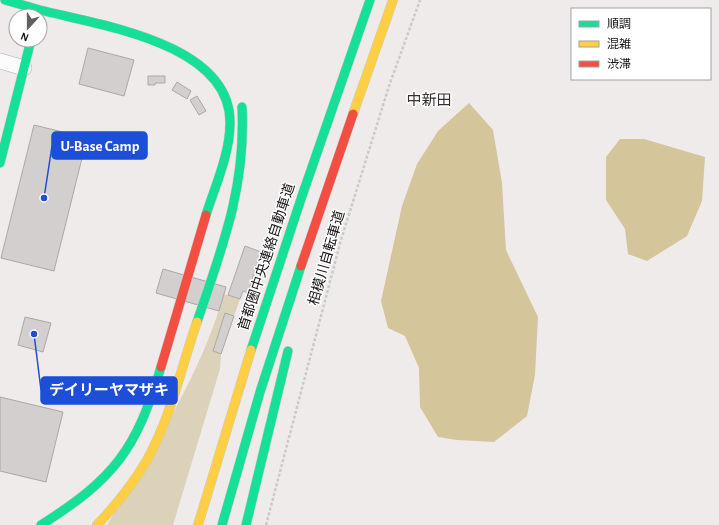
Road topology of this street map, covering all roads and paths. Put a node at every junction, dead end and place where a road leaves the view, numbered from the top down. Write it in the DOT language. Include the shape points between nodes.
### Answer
graph roads {
  1 [pos="5,0"];
  2 [pos="370,0"];
  3 [pos="393,0"];
  4 [pos="420,0"];
  5 [pos="26,8"];
  6 [pos="48,15"];
  7 [pos="29,48"];
  8 [pos="0,61"];
  9 [pos="24,68"];
  10 [pos="239,97"];
  11 [pos="339,154"];
  12 [pos="0,163"];
  13 [pos="282,250"];
  14 [pos="305,285"];
  15 [pos="291,339"];
  16 [pos="202,478"];
  17 [pos="41,525"];
  18 [pos="97,525"];
  19 [pos="198,525"];
  20 [pos="222,525"];
  21 [pos="246,525"];
  22 [pos="266,525"];
  1 -- 5 [label="main road"];
  2 -- 13 [label="main road, 首都圏中央連絡自動車道"];
  3 -- 11 [label="main road"];
  4 -- 22 [label="path, 相模川自転車道" via="389,86 341,240"];
  6 -- 17 [label="main road" via="110,28 172,49 193,60 213,77 223,92 229,109 230,129 226,150 141,426 118,465 104,480 70,507"];
  7 -- 9 [label="main road"];
  8 -- 9 [label="street"];
  9 -- 12 [label="main road"];
  10 -- 18 [label="main road" via="245,127 239,185 171,404 141,470 114,507"];
  11 -- 14 [label="main road"];
  11 -- 20 [label="main road" via="284,318"];
  13 -- 16 [label="main road" via="255,317"];
  13 -- 19 [label="main road, 首都圏中央連絡自動車道"];
  15 -- 21 [label="main road"];
}
